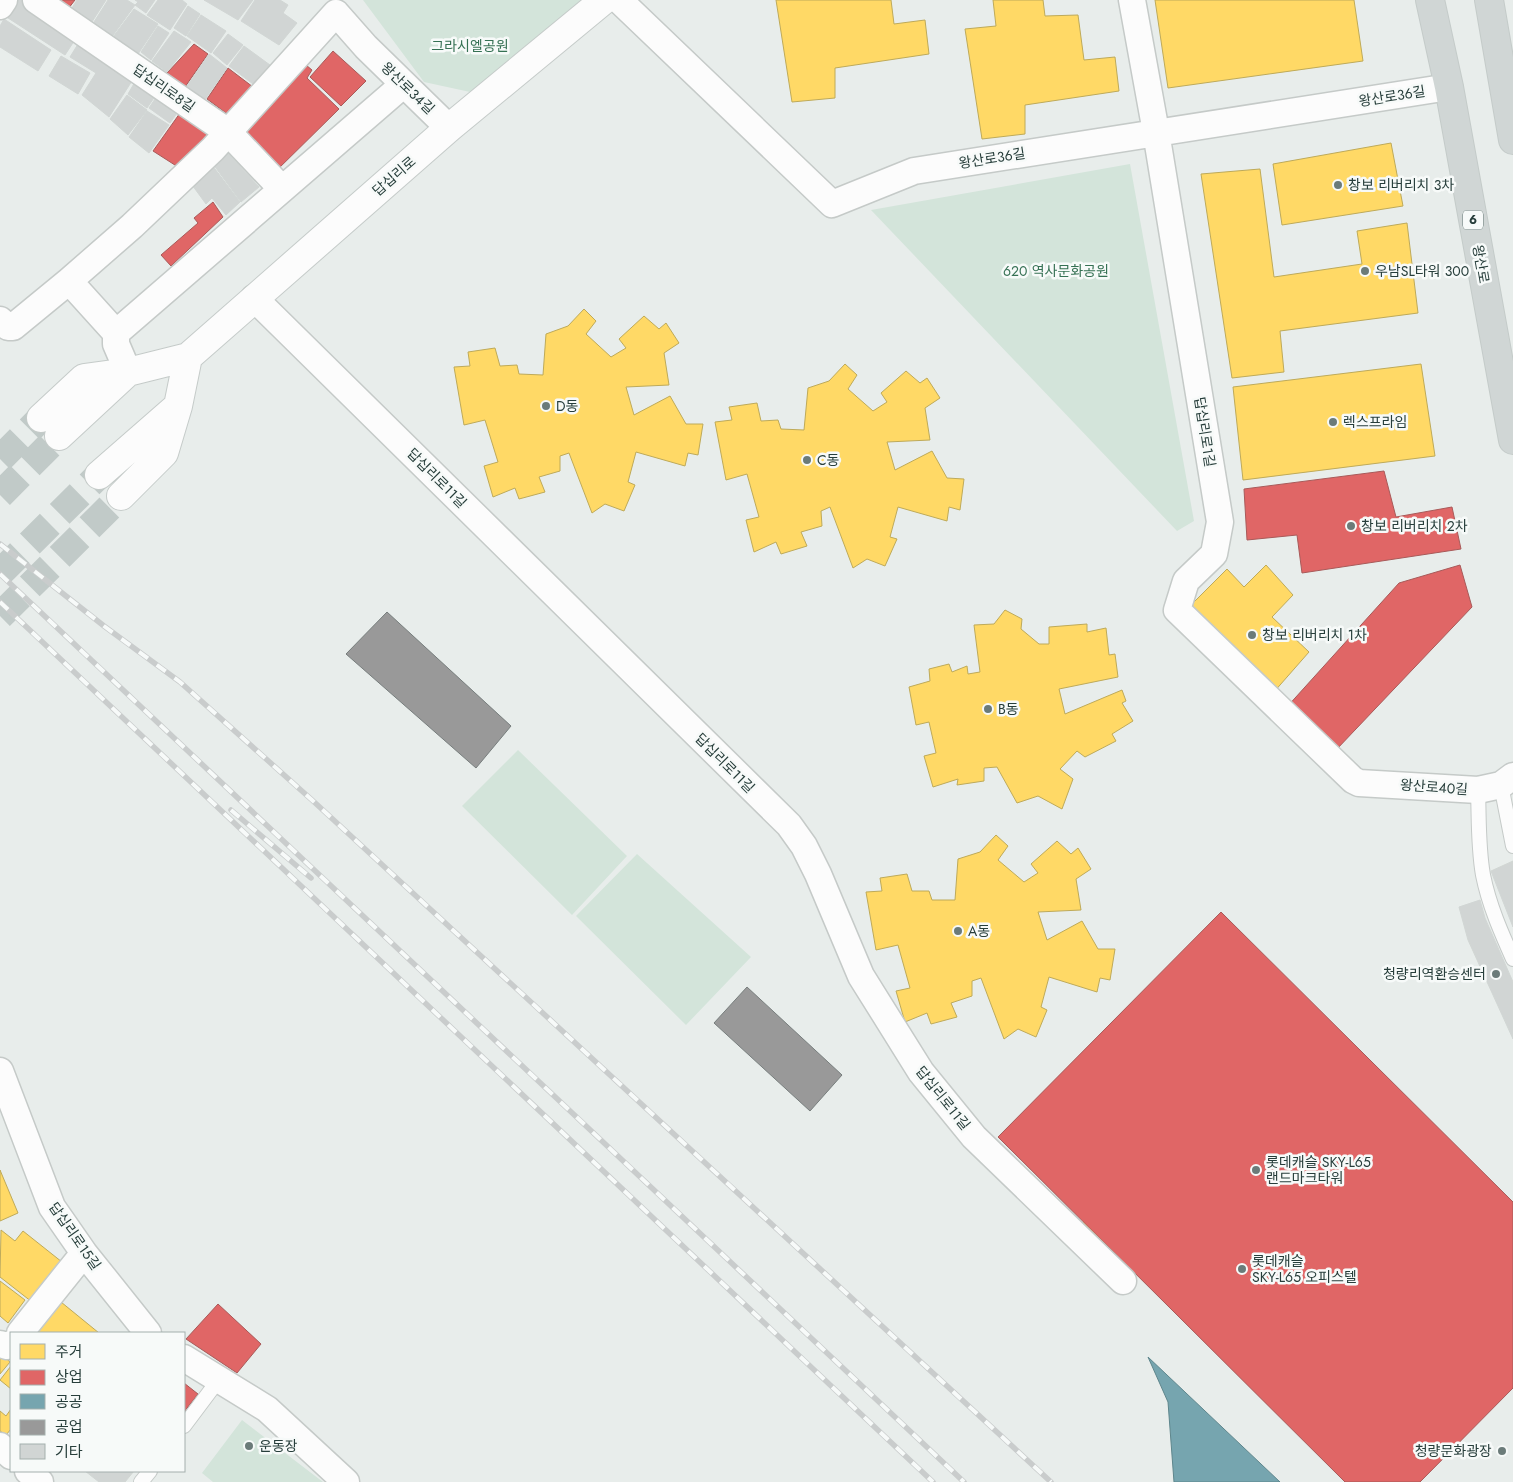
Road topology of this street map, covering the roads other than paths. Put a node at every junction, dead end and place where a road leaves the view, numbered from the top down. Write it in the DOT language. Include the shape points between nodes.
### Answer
graph roads {
  1 [pos="4,0"];
  2 [pos="36,0"];
  3 [pos="604,0"];
  4 [pos="619,0"];
  5 [pos="1132,0"];
  6 [pos="1430,0"];
  7 [pos="1489,0"];
  8 [pos="0,6"];
  9 [pos="1507,67"];
  10 [pos="404,84"];
  11 [pos="1449,87"];
  12 [pos="449,128"];
  13 [pos="228,132"];
  14 [pos="1156,132"];
  15 [pos="1513,140"];
  16 [pos="282,189"];
  17 [pos="68,281"];
  18 [pos="254,298"];
  19 [pos="0,320"];
  20 [pos="116,333"];
  21 [pos="188,357"];
  22 [pos="128,372"];
  23 [pos="178,406"];
  24 [pos="50,427"];
  25 [pos="1513,440"];
  26 [pos="99,475"];
  27 [pos="121,496"];
  28 [pos="1353,780"];
  29 [pos="1497,784"];
  30 [pos="1513,846"];
  31 [pos="1513,959"];
  32 [pos="0,1071"];
  33 [pos="84,1253"];
  34 [pos="1123,1281"];
  35 [pos="21,1332"];
  36 [pos="147,1332"];
  37 [pos="185,1359"];
  38 [pos="220,1378"];
  39 [pos="185,1425"];
  40 [pos="0,1446"];
  41 [pos="10,1455"];
  42 [pos="29,1472"];
  43 [pos="149,1472"];
  44 [pos="40,1482"];
  45 [pos="141,1482"];
  46 [pos="346,1482"];
  1 -- 8 [label="street"];
  2 -- 13 [label="street, 답십리로8길"];
  3 -- 12 [label="main road, 답십리로"];
  4 -- 14 [label="street, 왕산로36길" via="832,204 914,171"];
  5 -- 14 [label="street, 답십리로1길"];
  6 -- 11 [label="main road, 왕산로 / 6"];
  7 -- 9 [label="main road"];
  9 -- 15 [label="main road"];
  10 -- 12 [label="street, 왕산로34길"];
  10 -- 13 [label="street, 왕산로34길" via="336,14"];
  10 -- 16 [label="street"];
  11 -- 14 [label="street, 왕산로36길"];
  11 -- 25 [label="main road, 왕산로 / 6"];
  12 -- 18 [label="main road, 답십리로"];
  13 -- 16 [label="street, 답십리로8길"];
  13 -- 17 [label="street" via="132,226"];
  14 -- 28 [label="street, 답십리로1길" via="1220,522 1214,554 1186,580 1177,610"];
  16 -- 20 [label="street"];
  17 -- 19 [label="street" via="13,327"];
  17 -- 20 [label="street"];
  18 -- 21 [label="main road, 답십리로"];
  18 -- 34 [label="street, 답십리로11길" via="789,825 818,874 861,976 921,1072 974,1137"];
  20 -- 22 [label="street" via="116,344"];
  21 -- 22 [label="main road, 답십리로"];
  21 -- 23 [label="main road"];
  22 -- 24 [label="main road, 답십리로"];
  23 -- 26 [label="main road"];
  23 -- 27 [label="main road" via="164,453"];
  28 -- 29 [label="street, 왕산로40길"];
  29 -- 30 [label="lane"];
  29 -- 31 [label="lane" via="1480,848 1483,876 1494,916"];
  32 -- 33 [label="street, 답십리로15길" via="52,1207"];
  33 -- 35 [label="street"];
  33 -- 36 [label="street, 답십리로15길"];
  37 -- 38 [label="street"];
  38 -- 39 [label="lane"];
  38 -- 46 [label="street" via="267,1409"];
  40 -- 41 [label="street"];
  42 -- 44 [label="street"];
  43 -- 45 [label="lane"];
}
